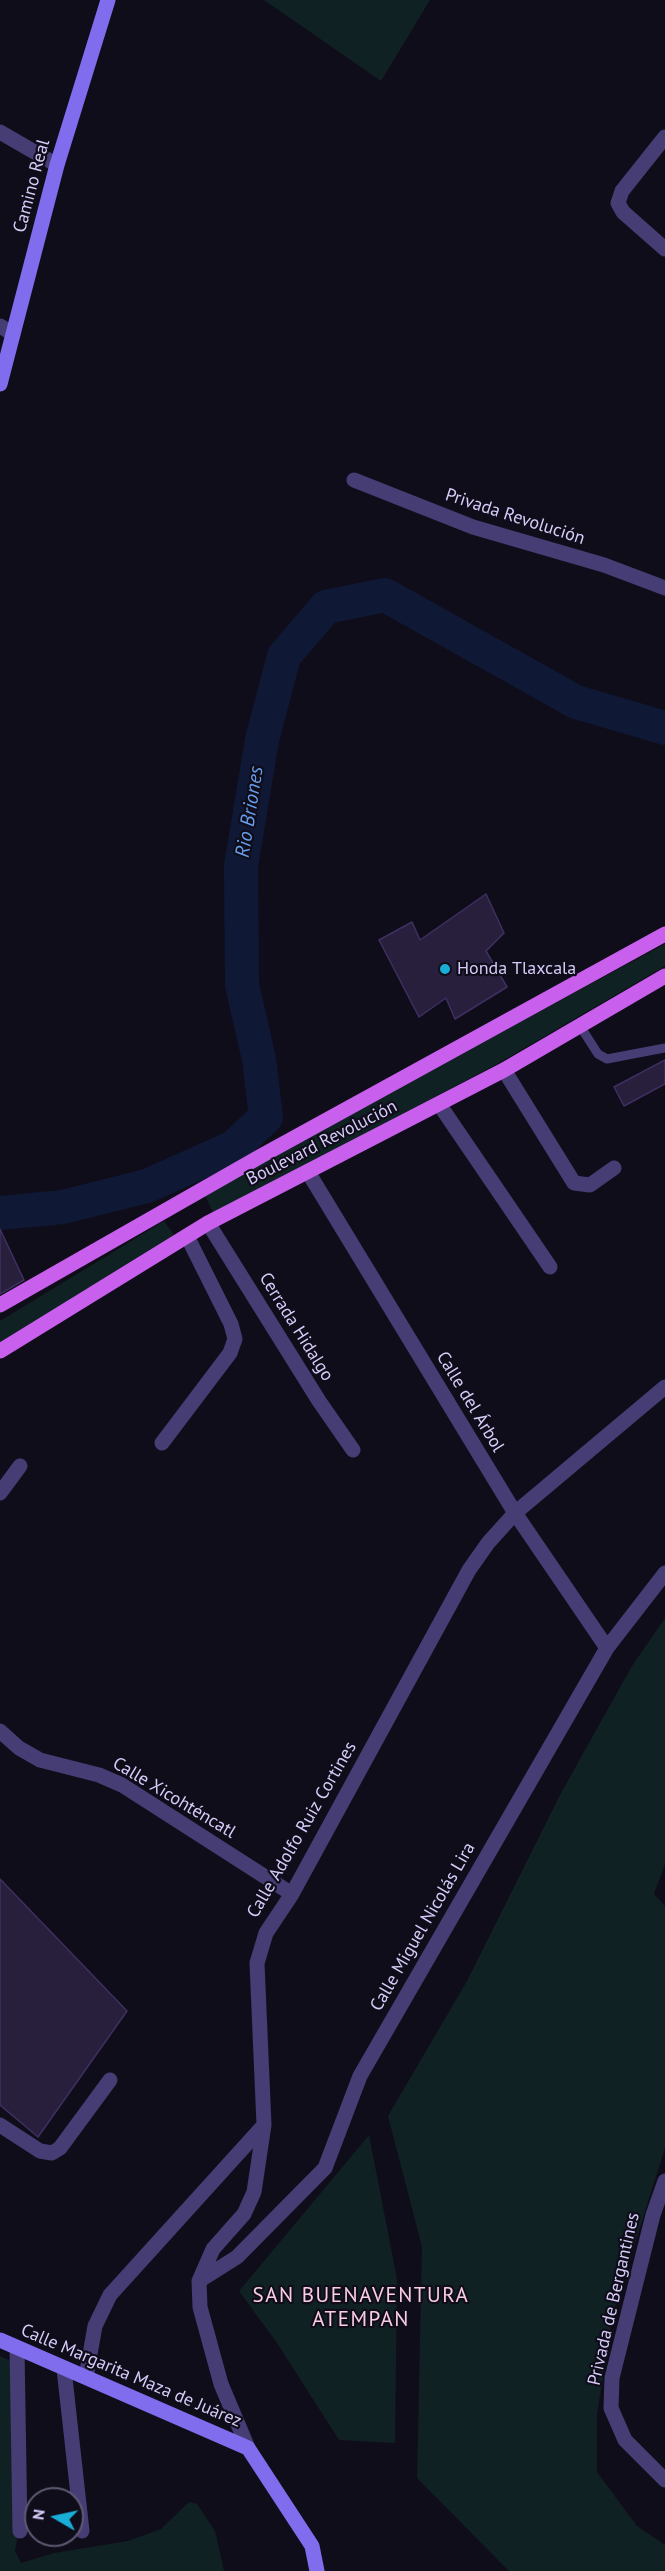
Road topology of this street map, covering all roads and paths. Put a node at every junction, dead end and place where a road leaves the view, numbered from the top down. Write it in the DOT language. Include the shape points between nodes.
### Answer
graph roads {
  1 [pos="108,0"];
  2 [pos="0,132"];
  3 [pos="665,137"];
  4 [pos="57,165"];
  5 [pos="665,249"];
  6 [pos="6,330"];
  7 [pos="0,384"];
  8 [pos="354,480"];
  9 [pos="665,588"];
  10 [pos="665,934"];
  11 [pos="665,976"];
  12 [pos="580,1026"];
  13 [pos="665,1048"];
  14 [pos="504,1070"];
  15 [pos="439,1104"];
  16 [pos="614,1168"];
  17 [pos="308,1172"];
  18 [pos="207,1223"];
  19 [pos="187,1236"];
  20 [pos="550,1267"];
  21 [pos="0,1305"];
  22 [pos="0,1351"];
  23 [pos="665,1387"];
  24 [pos="162,1443"];
  25 [pos="353,1450"];
  26 [pos="20,1466"];
  27 [pos="0,1493"];
  28 [pos="515,1514"];
  29 [pos="665,1573"];
  30 [pos="607,1648"];
  31 [pos="0,1731"];
  32 [pos="292,1894"];
  33 [pos="110,2080"];
  34 [pos="0,2125"];
  35 [pos="264,2125"];
  36 [pos="665,2181"];
  37 [pos="199,2281"];
  38 [pos="0,2340"];
  39 [pos="17,2348"];
  40 [pos="64,2369"];
  41 [pos="86,2377"];
  42 [pos="248,2448"];
  43 [pos="665,2480"];
  44 [pos="77,2487"];
  45 [pos="20,2531"];
  46 [pos="317,2571"];
  1 -- 4 [label="street, Camino Real"];
  2 -- 4 [label="street"];
  3 -- 5 [label="street" via="622,191 618,202 623,212"];
  4 -- 6 [label="street, Camino Real"];
  6 -- 7 [label="street, Camino Real"];
  8 -- 9 [label="street, Privada Revolución" via="473,527 604,565"];
  10 -- 21 [label="main road, Boulevard Revolución"];
  11 -- 12 [label="main road, Boulevard Revolución"];
  12 -- 13 [label="lane" via="598,1054 607,1059"];
  12 -- 14 [label="main road, Boulevard Revolución"];
  14 -- 15 [label="main road, Boulevard Revolución"];
  14 -- 16 [label="street" via="574,1183 590,1185"];
  15 -- 17 [label="main road, Boulevard Revolución"];
  15 -- 20 [label="street"];
  17 -- 18 [label="main road, Boulevard Revolución"];
  17 -- 28 [label="street, Calle del Árbol"];
  18 -- 19 [label="main road, Boulevard Revolución"];
  18 -- 25 [label="street, Cerrada Hidalgo"];
  19 -- 22 [label="main road, Boulevard Revolución"];
  19 -- 24 [label="street" via="235,1339 230,1353"];
  23 -- 28 [label="street, Calle Adolfo Ruiz Cortines"];
  26 -- 27 [label="street"];
  28 -- 30 [label="street, Calle del Árbol"];
  28 -- 32 [label="street, Calle Adolfo Ruiz Cortines" via="469,1570"];
  29 -- 30 [label="street, Calle Miguel Nicolás Lira"];
  30 -- 37 [label="street, Calle Miguel Nicolás Lira" via="360,2076 325,2168 237,2257"];
  31 -- 32 [label="street, Calle Xicohténcatl" via="40,1760 122,1785"];
  32 -- 35 [label="street, Calle Adolfo Ruiz Cortines" via="266,1933 257,1963"];
  33 -- 34 [label="street" via="60,2148 52,2153 40,2151"];
  35 -- 37 [label="street, Calle Adolfo Ruiz Cortines" via="254,2192 244,2214 213,2249"];
  35 -- 41 [label="street" via="110,2295 94,2326"];
  36 -- 43 [label="street, Privada de Bergantines" via="612,2378 611,2408 625,2440"];
  37 -- 42 [label="street, Calle Adolfo Ruiz Cortines" via="200,2307 221,2384"];
  38 -- 39 [label="street, Calle Margarita Maza de Juárez"];
  39 -- 40 [label="street, Calle Margarita Maza de Juárez"];
  39 -- 45 [label="street"];
  40 -- 41 [label="street, Calle Margarita Maza de Juárez"];
  40 -- 44 [label="street"];
  41 -- 42 [label="street, Calle Margarita Maza de Juárez"];
  42 -- 46 [label="street, Calle Margarita Maza de Juárez" via="312,2546"];
}
